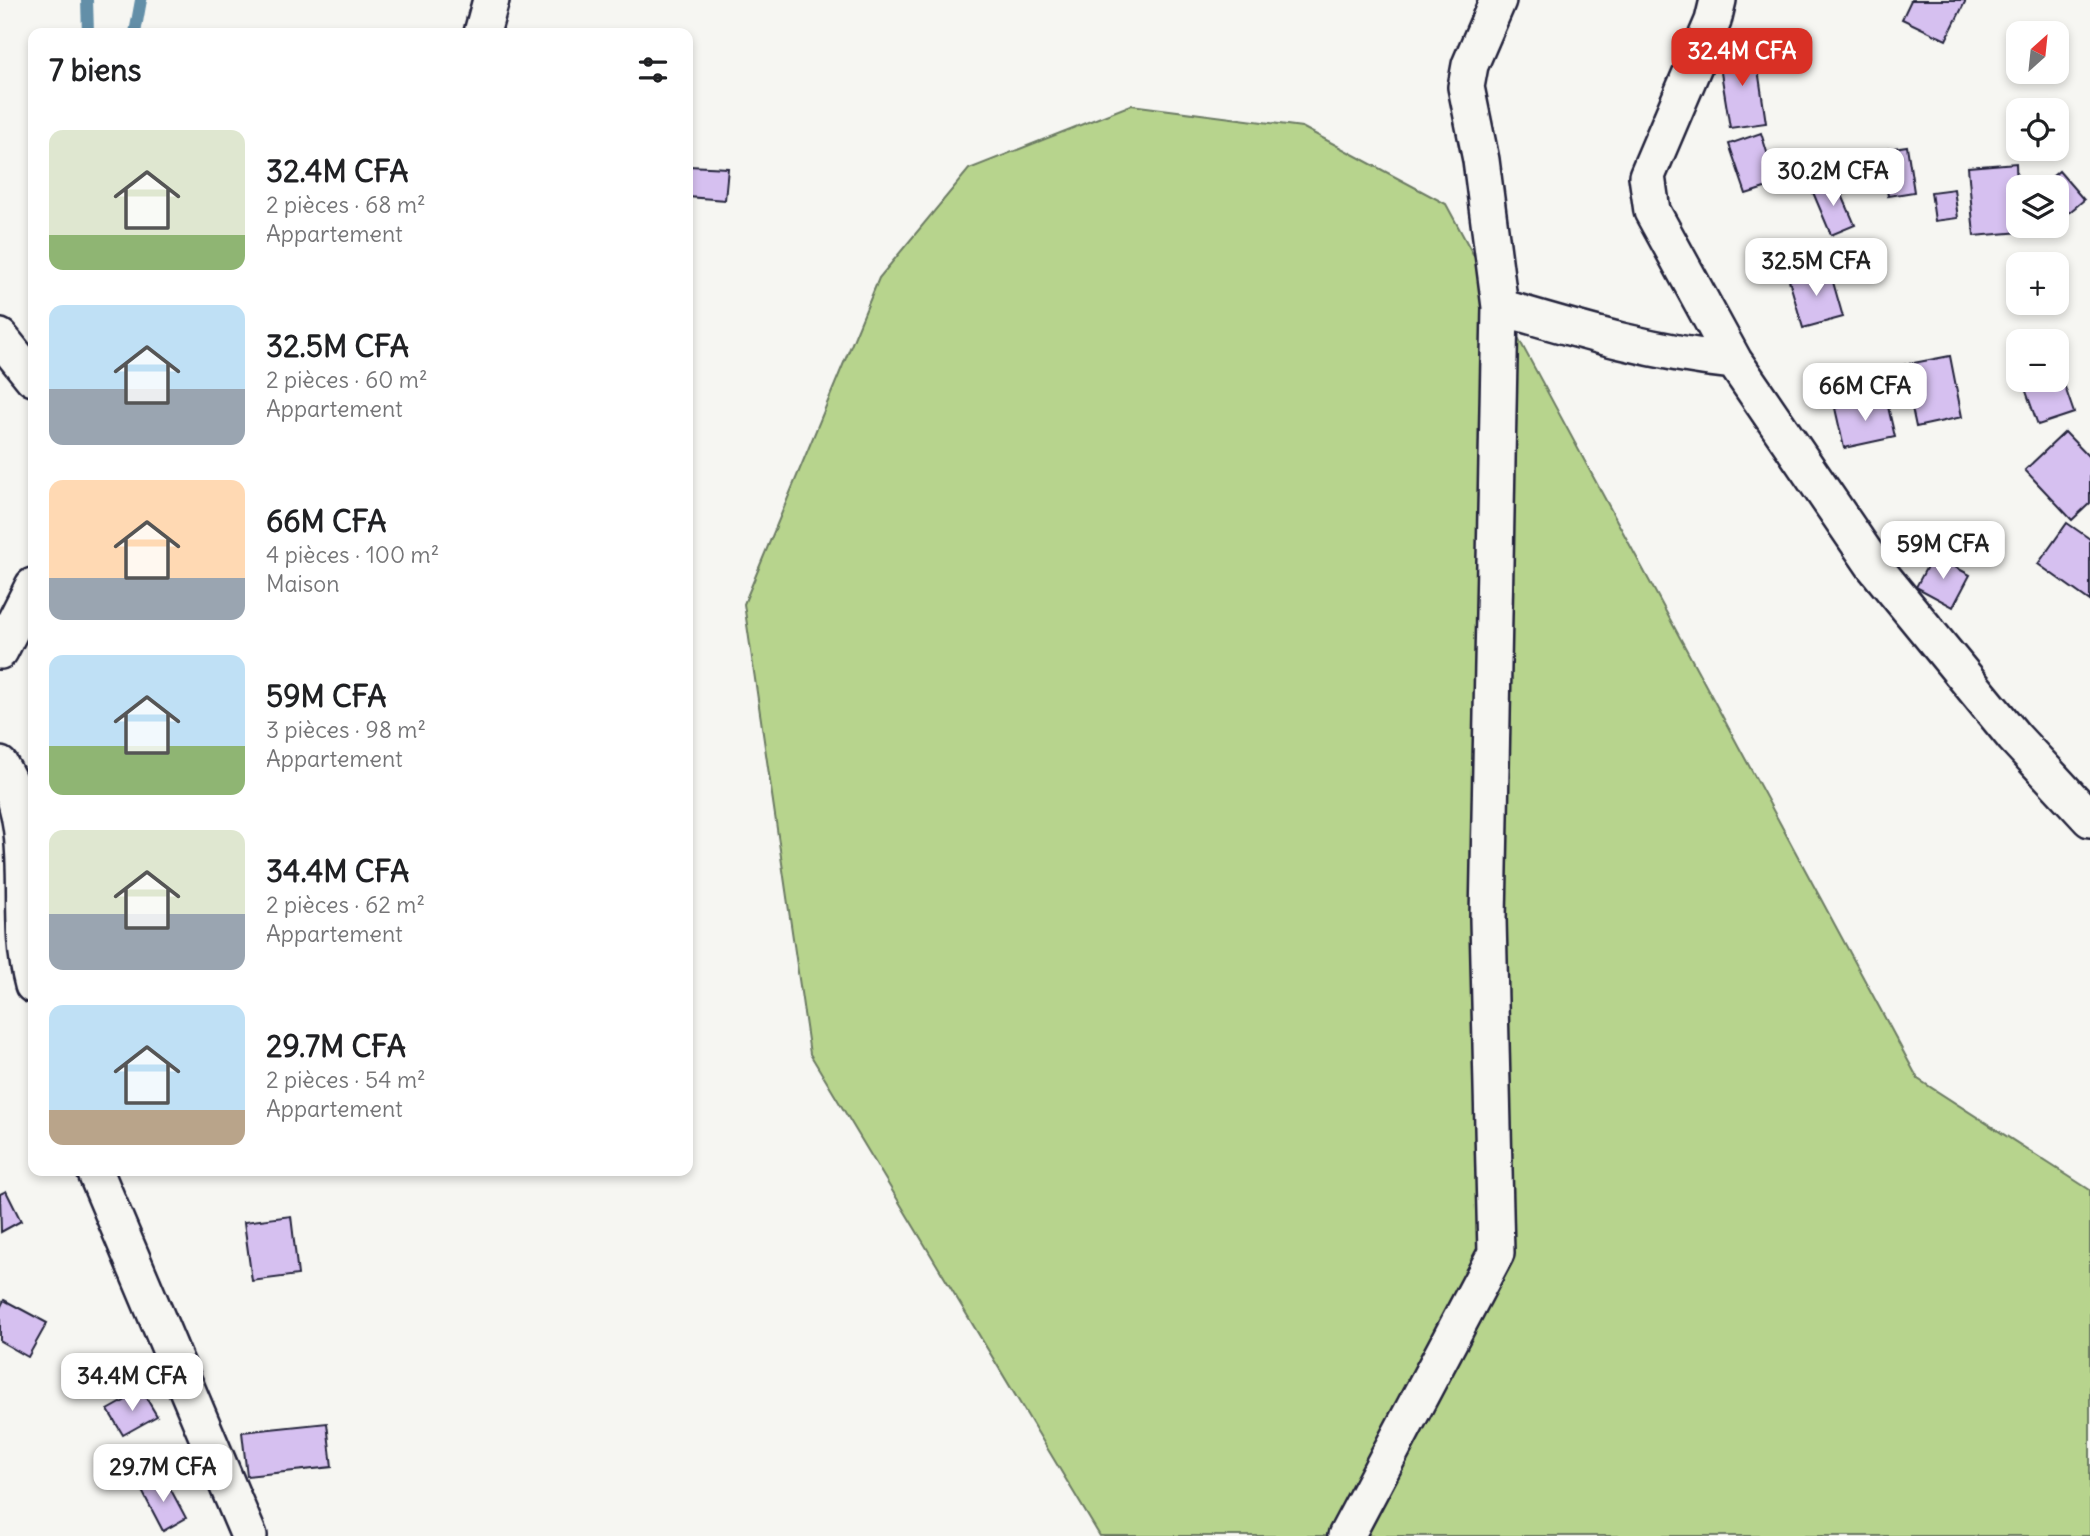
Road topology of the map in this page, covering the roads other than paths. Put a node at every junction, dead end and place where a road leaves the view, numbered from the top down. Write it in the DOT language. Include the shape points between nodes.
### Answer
graph roads {
  1 [pos="491,0"];
  2 [pos="1498,0"];
  3 [pos="1718,0"];
  4 [pos="483,28"];
  5 [pos="1500,307"];
  6 [pos="0,337"];
  7 [pos="1734,361"];
  8 [pos="28,372"];
  9 [pos="28,596"];
  10 [pos="0,651"];
  11 [pos="0,765"];
  12 [pos="2090,819"];
  13 [pos="28,956"];
  14 [pos="97,1176"];
  15 [pos="248,1536"];
  16 [pos="1346,1536"];
  1 -- 4 [label="street"];
  2 -- 5 [label="street" via="1470,65 1466,87 1481,160"];
  3 -- 7 [label="street" via="1647,176 1652,211"];
  5 -- 7 [label="street" via="1680,355"];
  5 -- 16 [label="street" via="1488,919 1496,1253"];
  6 -- 8 [label="street"];
  7 -- 12 [label="street" via="1874,566 2014,737"];
  9 -- 10 [label="street"];
  11 -- 13 [label="street" via="16,797 24,838"];
  14 -- 15 [label="street"];
}
